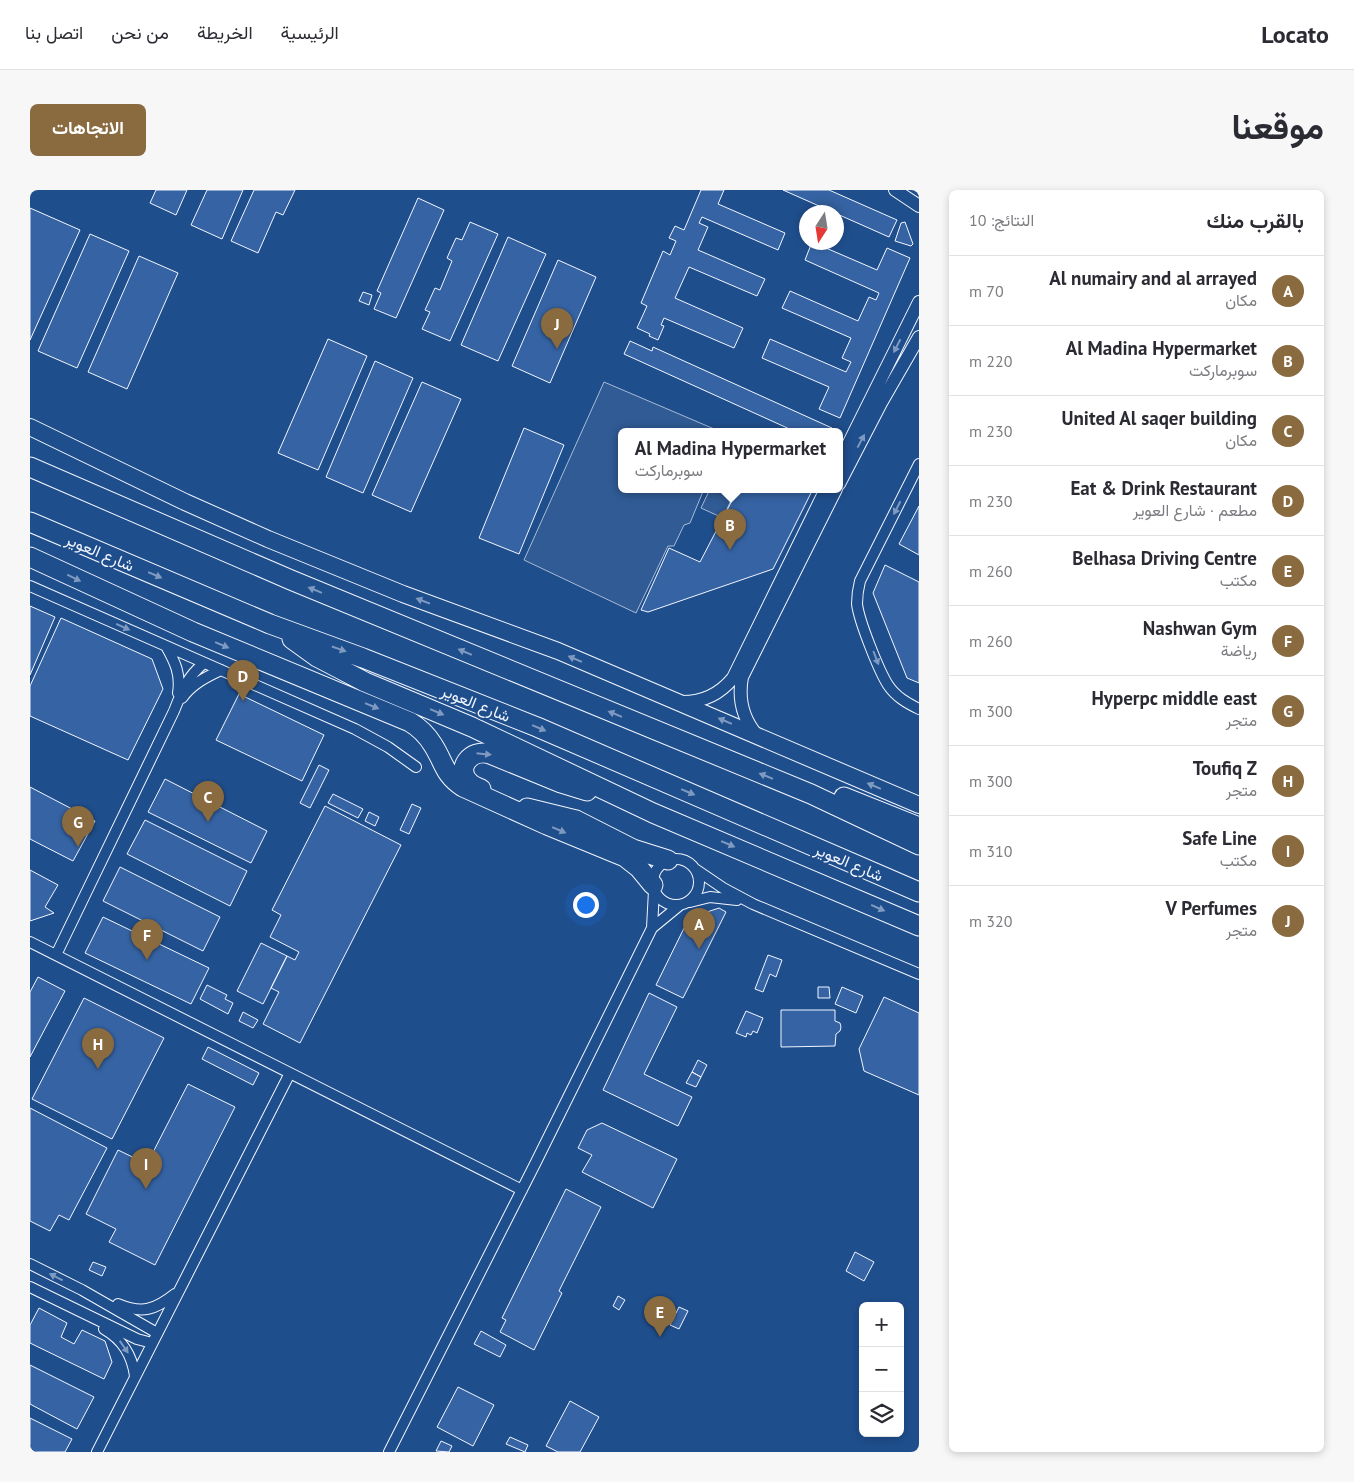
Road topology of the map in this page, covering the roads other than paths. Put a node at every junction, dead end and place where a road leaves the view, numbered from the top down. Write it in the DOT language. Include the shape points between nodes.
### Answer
graph roads {
  1 [pos="895,190"];
  2 [pos="919,206"];
  3 [pos="919,302"];
  4 [pos="919,337"];
  5 [pos="30,427"];
  6 [pos="843,454"];
  7 [pos="919,464"];
  8 [pos="34,468"];
  9 [pos="843,476"];
  10 [pos="824,493"];
  11 [pos="834,493"];
  12 [pos="30,522"];
  13 [pos="30,556"];
  14 [pos="30,586"];
  15 [pos="270,624"];
  16 [pos="166,646"];
  17 [pos="204,663"];
  18 [pos="221,670"];
  19 [pos="679,702"];
  20 [pos="919,709"];
  21 [pos="174,711"];
  22 [pos="756,734"];
  23 [pos="416,767"];
  24 [pos="614,794"];
  25 [pos="811,794"];
  26 [pos="919,805"];
  27 [pos="919,827"];
  28 [pos="919,845"];
  29 [pos="668,860"];
  30 [pos="695,869"];
  31 [pos="654,888"];
  32 [pos="919,892"];
  33 [pos="683,904"];
  34 [pos="752,904"];
  35 [pos="919,926"];
  36 [pos="652,928"];
  37 [pos="30,942"];
  38 [pos="56,956"];
  39 [pos="919,974"];
  40 [pos="290,1073"];
  41 [pos="522,1190"];
  42 [pos="30,1264"];
  43 [pos="30,1287"];
  44 [pos="82,1290"];
  45 [pos="178,1291"];
  46 [pos="72,1308"];
  47 [pos="157,1333"];
  48 [pos="152,1343"];
  49 [pos="135,1376"];
  50 [pos="97,1452"];
  51 [pos="389,1452"];
  1 -- 2 [label="street"];
  3 -- 6 [label="street, one-way"];
  9 -- 4 [label="street, one-way"];
  19 -- 5 [label="main road, one-way" via="531,640 412,597 268,539"];
  7 -- 20 [label="street, one-way" via="860,581 857,602 888,686 897,696"];
  25 -- 8 [label="highway, one-way" via="291,580"];
  10 -- 19 [label="street" via="733,678 708,698"];
  11 -- 22 [label="street" via="742,678 741,707"];
  12 -- 15 [label="highway, شارع العوير, one-way"];
  13 -- 31 [label="highway, one-way" via="193,632 410,722 430,739 444,769 463,787 625,857 639,868"];
  14 -- 16 [label="street, one-way"];
  15 -- 24 [label="highway, one-way" via="317,657 365,682 472,727"];
  15 -- 32 [label="highway, شارع العوير, one-way" via="537,727"];
  16 -- 17 [label="street"];
  16 -- 21 [label="street" via="179,675"];
  17 -- 18 [label="street"];
  17 -- 21 [label="street" via="189,677"];
  18 -- 21 [label="street" via="192,686"];
  18 -- 23 [label="street" via="355,729"];
  22 -- 19 [label="main road, one-way"];
  21 -- 38 [label="street"];
  26 -- 22 [label="main road, one-way"];
  29 -- 24 [label="highway, one-way" via="633,849 576,820 503,799 471,784 465,776 465,766 475,754 486,753 560,783 586,791"];
  24 -- 35 [label="highway, one-way"];
  25 -- 27 [label="highway" via="843,796"];
  25 -- 28 [label="highway"];
  29 -- 30 [label="street" via="686,861"];
  29 -- 31 [label="street" via="655,872"];
  30 -- 33 [label="street" via="699,884 697,892"];
  30 -- 34 [label="street"];
  31 -- 33 [label="street" via="665,902"];
  31 -- 36 [label="street"];
  33 -- 34 [label="street" via="718,897"];
  33 -- 36 [label="street"];
  34 -- 39 [label="street"];
  36 -- 41 [label="street"];
  37 -- 38 [label="street"];
  38 -- 40 [label="street"];
  40 -- 41 [label="street"];
  40 -- 45 [label="street"];
  41 -- 51 [label="street"];
  44 -- 42 [label="street, one-way"];
  43 -- 46 [label="street"];
  44 -- 45 [label="street" via="141,1310 160,1305"];
  44 -- 47 [label="street"];
  45 -- 47 [label="street"];
  46 -- 48 [label="street"];
  46 -- 49 [label="street, one-way" via="118,1339 132,1360"];
  47 -- 48 [label="street"];
  48 -- 49 [label="street"];
  49 -- 50 [label="street"];
}
